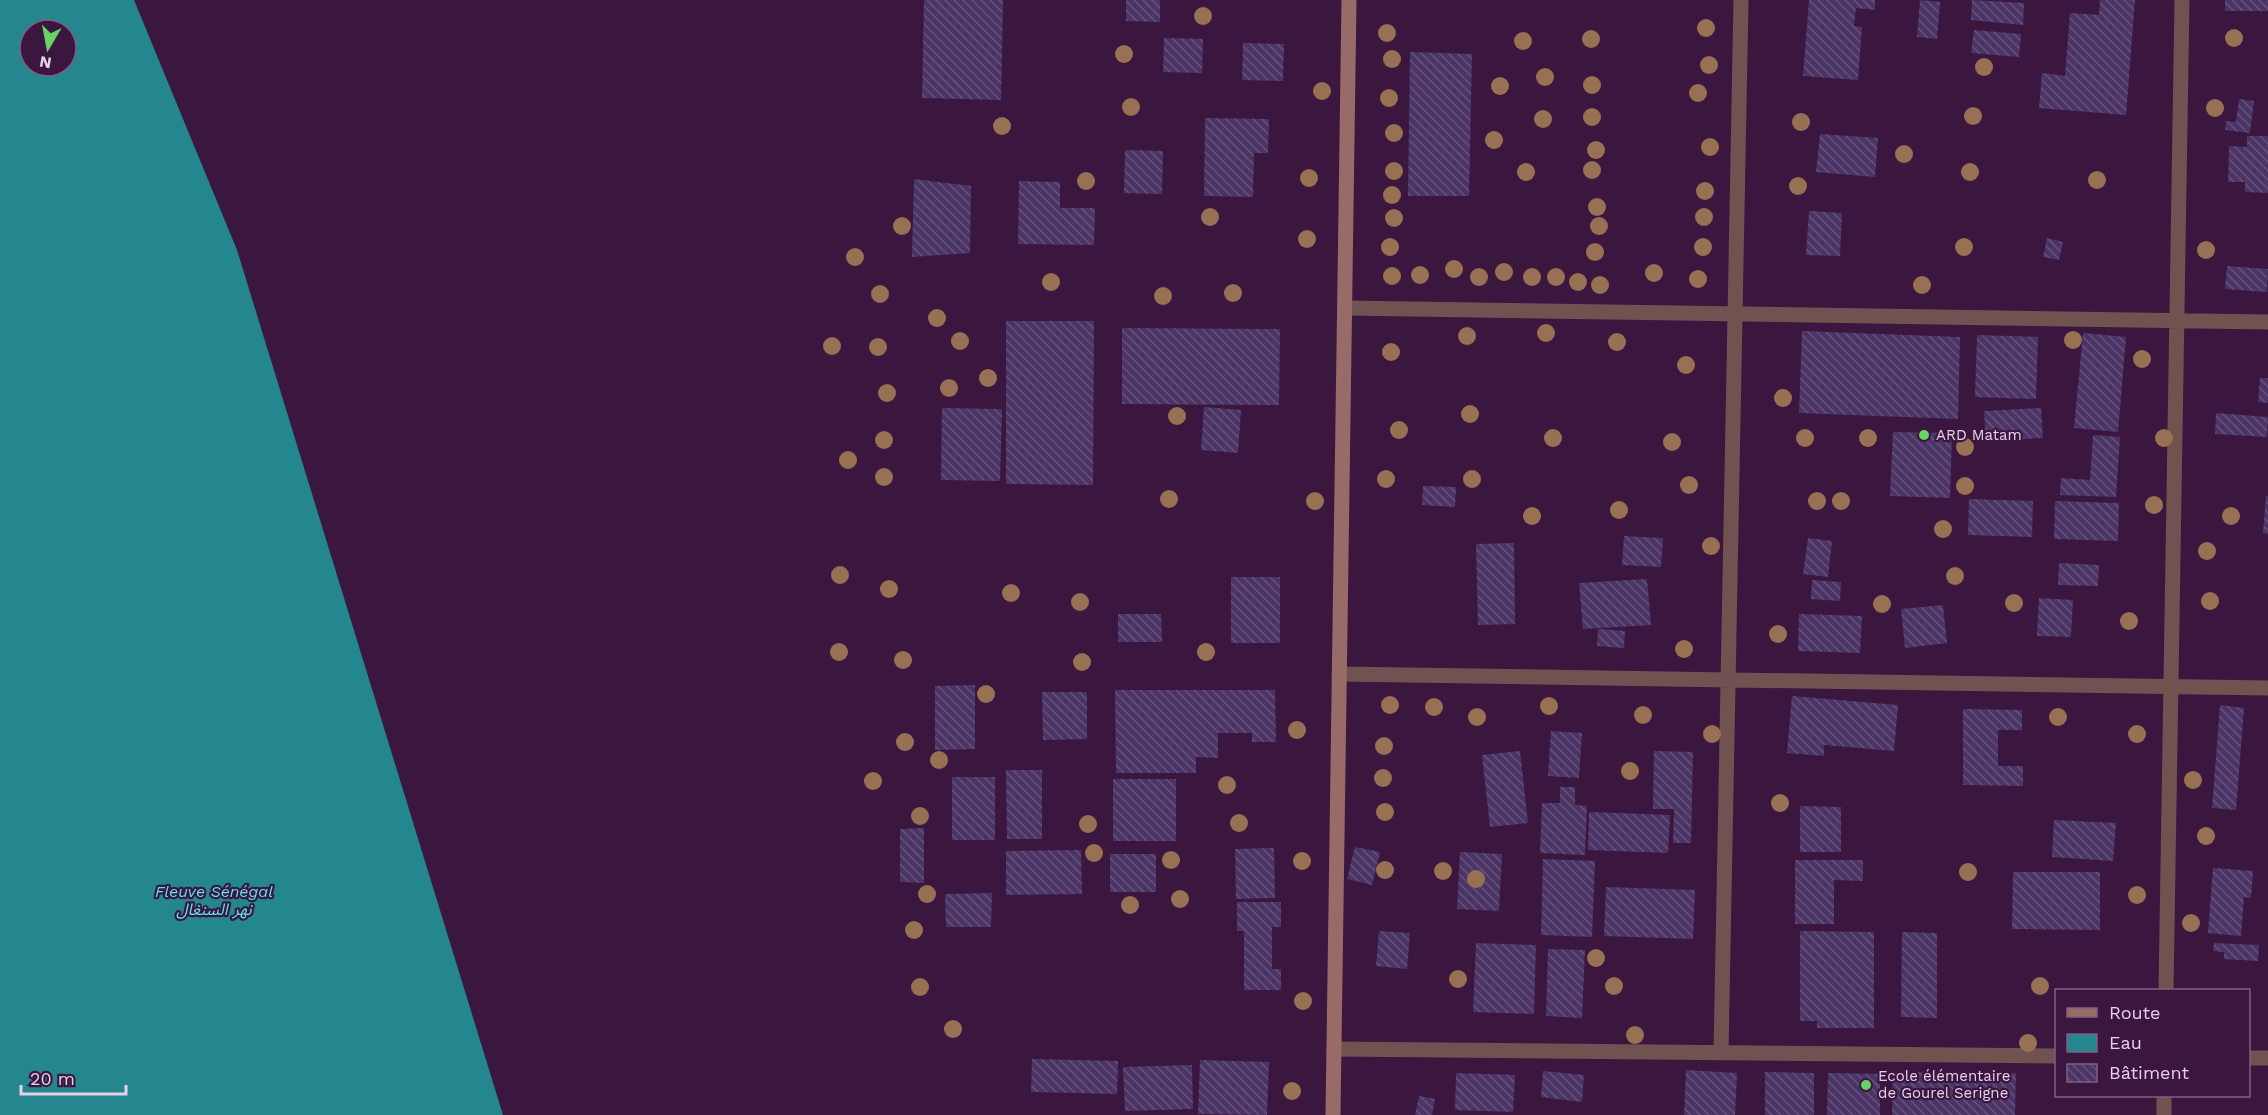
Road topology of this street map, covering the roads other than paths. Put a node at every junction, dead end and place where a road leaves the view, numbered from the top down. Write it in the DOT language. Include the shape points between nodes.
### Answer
graph roads {
  1 [pos="1348,0"];
  2 [pos="1741,0"];
  3 [pos="2182,0"];
  4 [pos="1344,308"];
  5 [pos="1735,314"];
  6 [pos="2177,321"];
  7 [pos="2268,322"];
  8 [pos="1339,674"];
  9 [pos="1728,680"];
  10 [pos="2171,687"];
  11 [pos="2268,688"];
  12 [pos="2166,989"];
  13 [pos="1334,1049"];
  14 [pos="1721,1053"];
  15 [pos="2055,1056"];
  16 [pos="2250,1058"];
  17 [pos="2268,1058"];
  18 [pos="2164,1097"];
  19 [pos="1333,1115"];
  20 [pos="2164,1115"];
  1 -- 4 [label="main road"];
  2 -- 5 [label="street"];
  3 -- 6 [label="street"];
  4 -- 5 [label="street"];
  4 -- 8 [label="main road"];
  5 -- 6 [label="street"];
  5 -- 9 [label="street"];
  6 -- 7 [label="street"];
  6 -- 10 [label="street"];
  8 -- 9 [label="street"];
  8 -- 13 [label="main road"];
  9 -- 10 [label="street"];
  9 -- 14 [label="street"];
  10 -- 11 [label="street"];
  10 -- 12 [label="street"];
  13 -- 14 [label="street"];
  13 -- 19 [label="main road"];
  14 -- 15 [label="street"];
  16 -- 17 [label="street"];
  18 -- 20 [label="street"];
}
